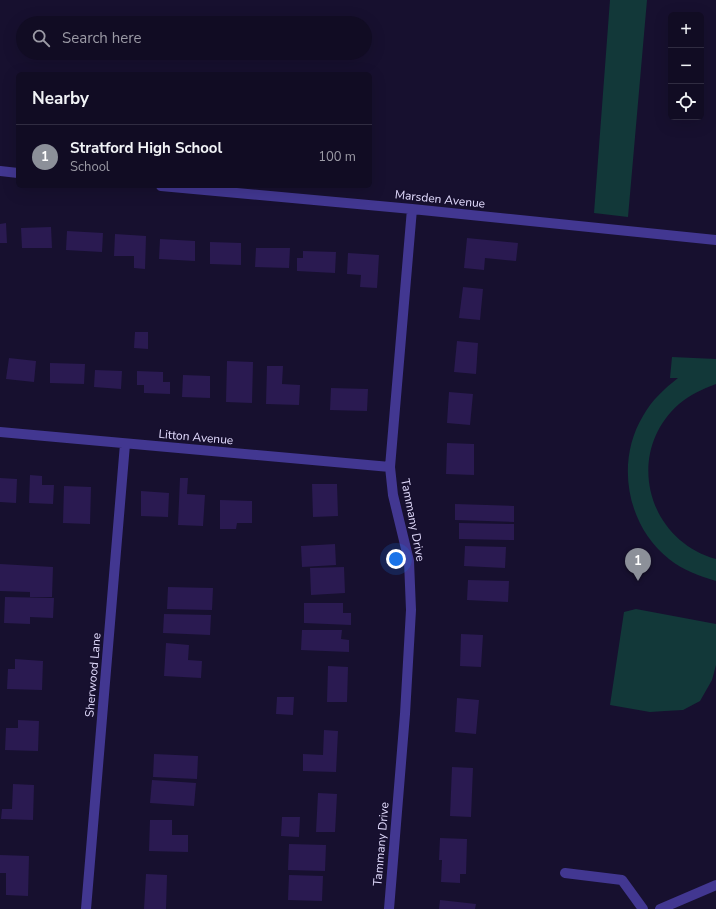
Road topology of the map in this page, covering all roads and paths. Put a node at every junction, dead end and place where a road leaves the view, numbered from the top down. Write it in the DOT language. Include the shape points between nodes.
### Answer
graph roads {
  1 [pos="0,171"];
  2 [pos="16,173"];
  3 [pos="183,188"];
  4 [pos="412,209"];
  5 [pos="716,240"];
  6 [pos="0,432"];
  7 [pos="125,444"];
  8 [pos="390,467"];
  9 [pos="565,873"];
  10 [pos="716,886"];
  11 [pos="86,909"];
  12 [pos="389,909"];
  13 [pos="643,909"];
  14 [pos="660,909"];
  1 -- 2 [label="street"];
  3 -- 4 [label="street, Marsden Avenue"];
  4 -- 5 [label="street, Marsden Avenue"];
  4 -- 8 [label="street, Tammany Drive"];
  6 -- 7 [label="street, Litton Avenue"];
  7 -- 8 [label="street, Litton Avenue"];
  7 -- 11 [label="street, Sherwood Lane"];
  8 -- 12 [label="street, Tammany Drive" via="393,495 409,561 411,610"];
  9 -- 13 [label="street" via="622,880"];
  10 -- 14 [label="street"];
}
